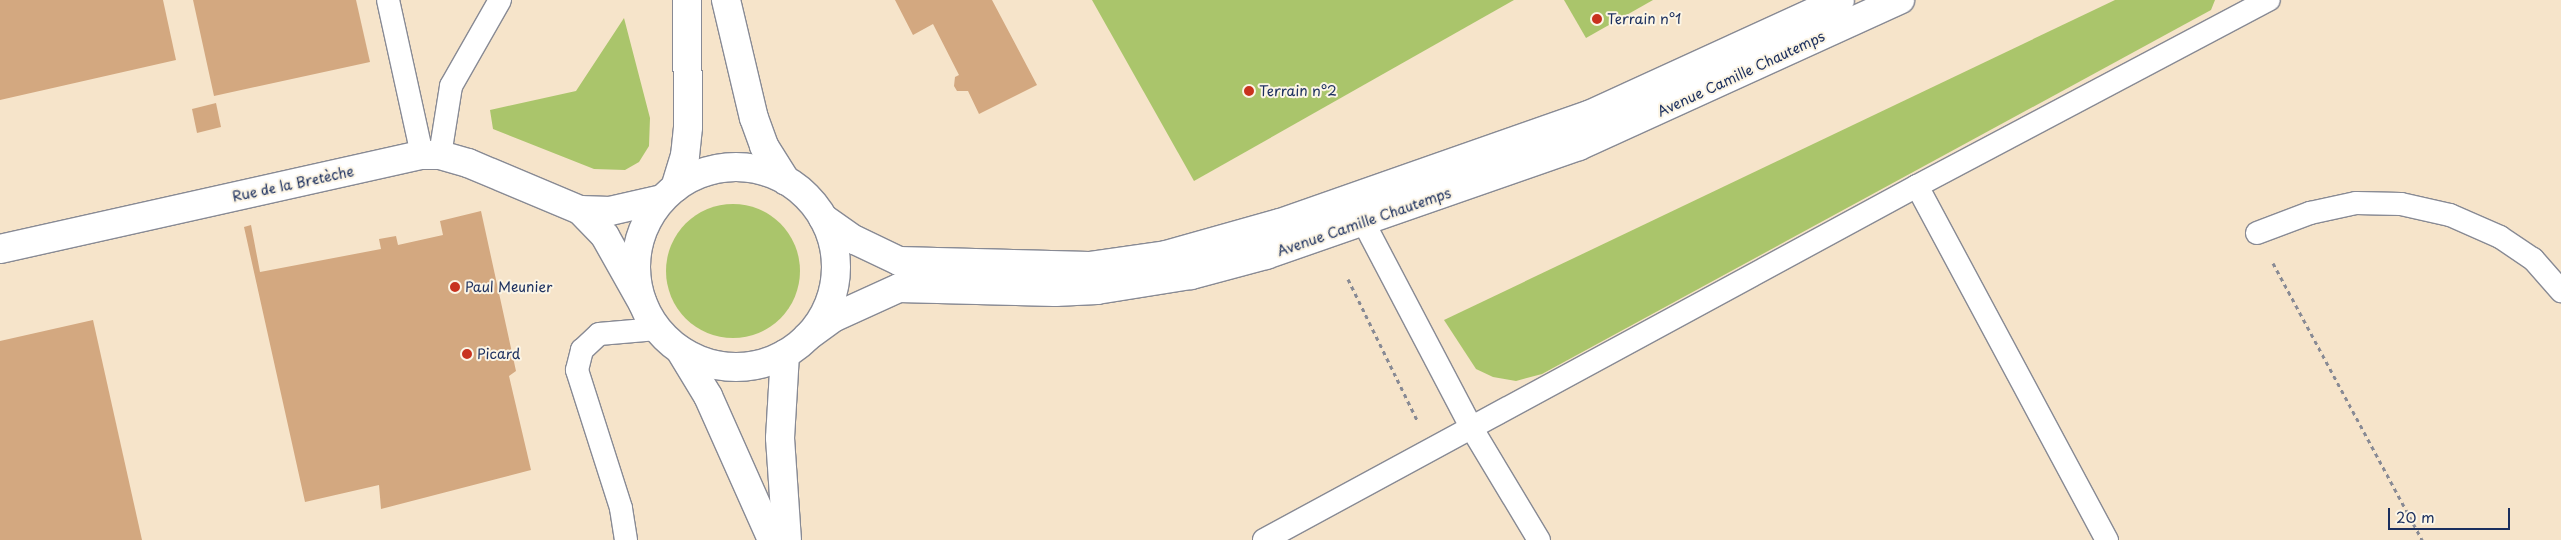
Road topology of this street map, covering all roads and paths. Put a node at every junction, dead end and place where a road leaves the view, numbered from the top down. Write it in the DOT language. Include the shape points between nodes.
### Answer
graph roads {
  1 [pos="388,0"];
  2 [pos="500,0"];
  3 [pos="687,0"];
  4 [pos="726,0"];
  5 [pos="1840,0"];
  6 [pos="1900,0"];
  7 [pos="2269,0"];
  8 [pos="431,155"];
  9 [pos="786,181"];
  10 [pos="1917,186"];
  11 [pos="669,193"];
  12 [pos="580,210"];
  13 [pos="1357,210"];
  14 [pos="823,218"];
  15 [pos="2257,233"];
  16 [pos="0,249"];
  17 [pos="2561,290"];
  18 [pos="642,302"];
  19 [pos="657,329"];
  20 [pos="806,337"];
  21 [pos="680,350"];
  22 [pos="785,354"];
  23 [pos="1471,427"];
  24 [pos="626,540"];
  25 [pos="772,540"];
  26 [pos="787,540"];
  27 [pos="1264,540"];
  28 [pos="1539,540"];
  29 [pos="2107,540"];
  30 [pos="2422,540"];
  1 -- 8 [label="lane"];
  2 -- 8 [label="lane" via="451,86"];
  3 -- 11 [label="street" via="688,127 685,156"];
  4 -- 9 [label="street" via="754,118 764,146"];
  5 -- 13 [label="street, Avenue Camille Chautemps" via="1590,115"];
  6 -- 13 [label="street, Avenue Camille Chautemps" via="1579,146"];
  7 -- 10 [label="lane"];
  8 -- 12 [label="street, Rue de la Bretèche" via="468,162"];
  8 -- 16 [label="street, Rue de la Bretèche"];
  9 -- 11 [label="street" via="741,167 702,173"];
  9 -- 14 [label="street" via="807,197"];
  10 -- 23 [label="lane"];
  10 -- 29 [label="lane"];
  11 -- 12 [label="street, Rue de la Bretèche" via="610,211"];
  11 -- 18 [label="street" via="647,221 638,247 636,274"];
  12 -- 18 [label="street, Rue de la Bretèche" via="605,236"];
  13 -- 14 [label="street, Avenue Camille Chautemps" via="1122,264 1089,266 899,261 855,240"];
  13 -- 20 [label="street, Avenue Camille Chautemps" via="1266,255 1135,286 1055,292 899,288 835,317"];
  13 -- 23 [label="lane"];
  14 -- 20 [label="street" via="835,256 834,282 827,307"];
  15 -- 17 [label="lane" via="2310,213 2356,203 2401,204 2450,215 2500,238 2533,259"];
  15 -- 30 [label="path"];
  18 -- 19 [label="street, Rue de la Bretèche"];
  19 -- 21 [label="street, Rue de la Bretèche"];
  19 -- 24 [label="lane" via="599,334 582,350 577,370 621,508"];
  20 -- 22 [label="street"];
  21 -- 22 [label="street" via="704,362 732,367 759,364"];
  21 -- 25 [label="street" via="727,435"];
  22 -- 26 [label="street" via="780,438"];
  23 -- 27 [label="lane"];
  23 -- 28 [label="lane"];
}
